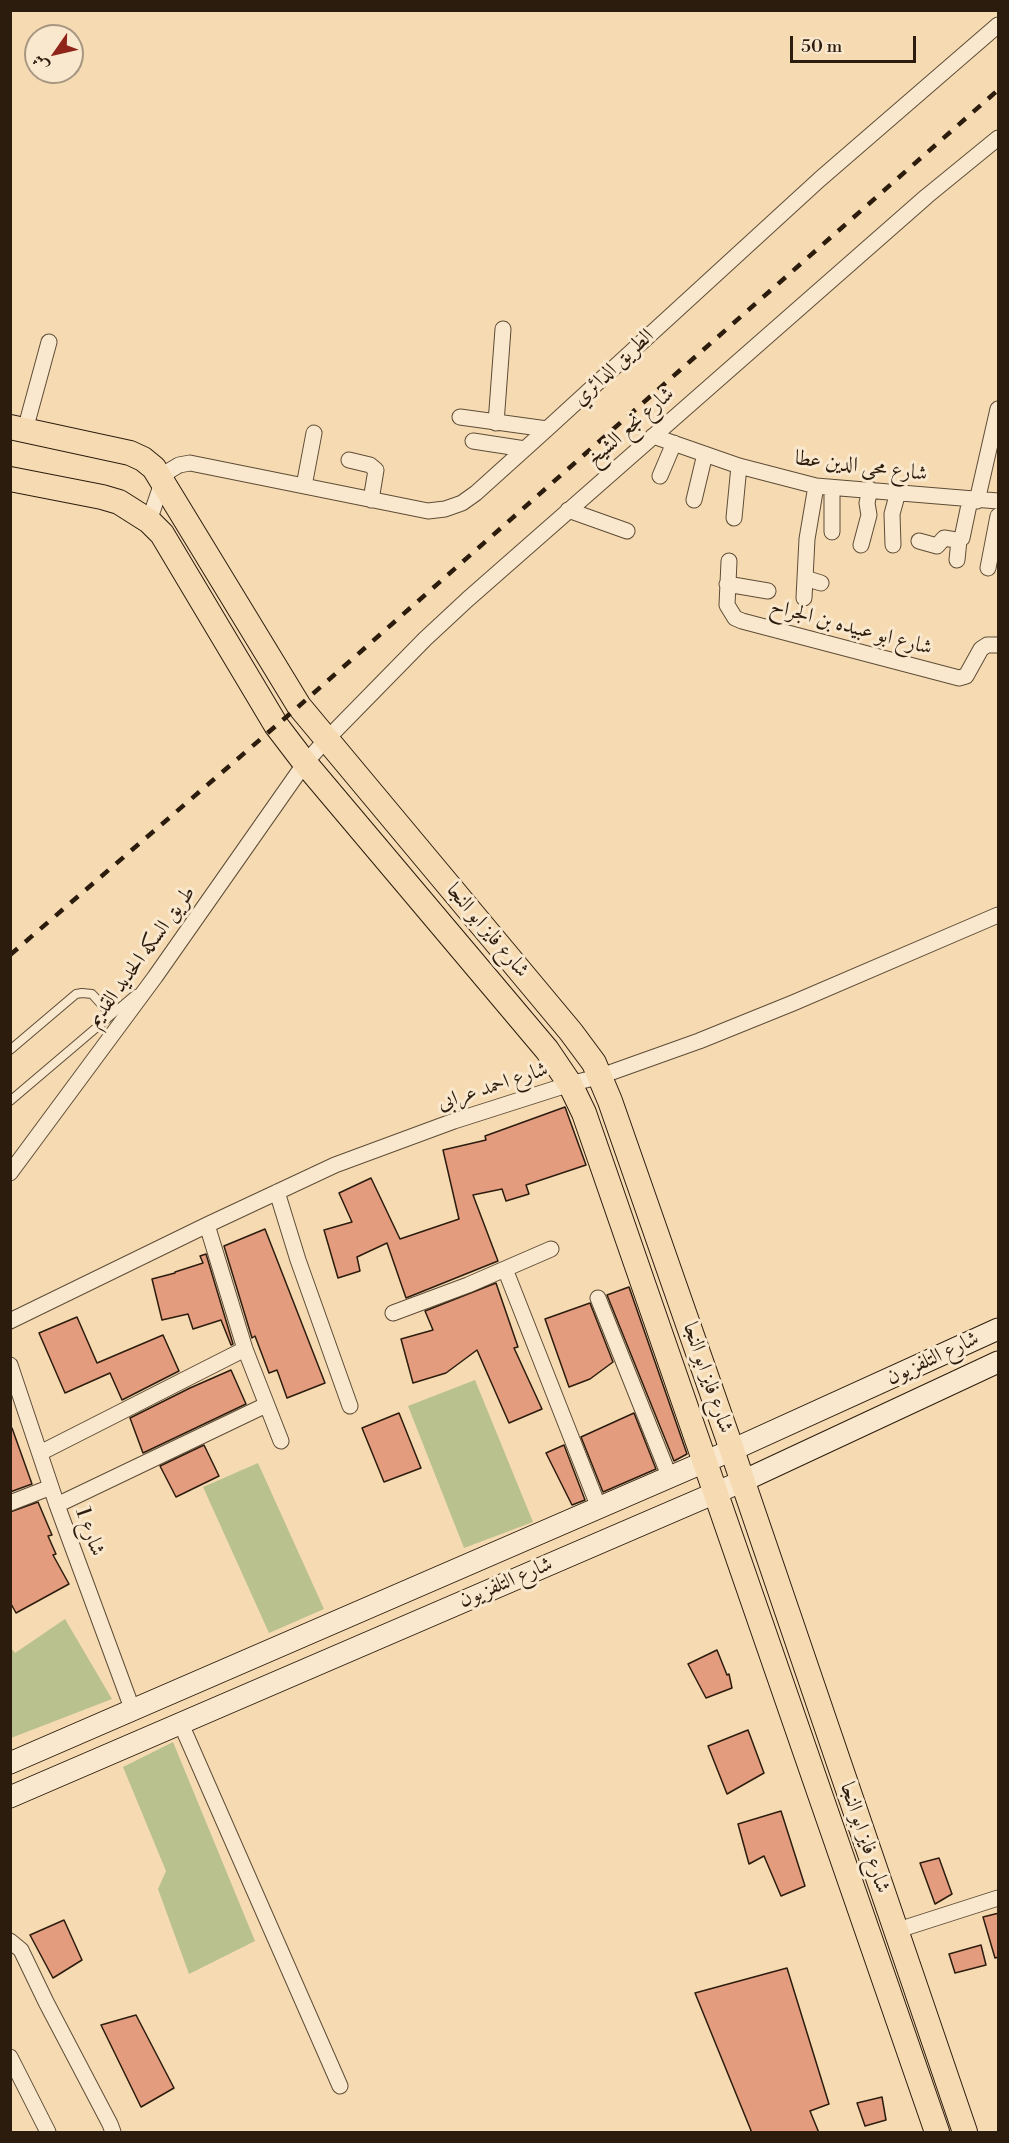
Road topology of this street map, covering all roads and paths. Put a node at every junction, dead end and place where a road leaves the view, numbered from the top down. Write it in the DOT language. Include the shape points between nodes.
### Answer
graph roads {
  1 [pos="999,25"];
  2 [pos="999,138"];
  3 [pos="503,329"];
  4 [pos="49,342"];
  5 [pos="999,409"];
  6 [pos="460,417"];
  7 [pos="496,423"];
  8 [pos="18,428"];
  9 [pos="547,429"];
  10 [pos="314,433"];
  11 [pos="653,436"];
  12 [pos="473,441"];
  13 [pos="674,443"];
  14 [pos="525,449"];
  15 [pos="705,454"];
  16 [pos="350,460"];
  17 [pos="739,466"];
  18 [pos="660,476"];
  19 [pos="10,479"];
  20 [pos="163,480"];
  21 [pos="304,486"];
  22 [pos="816,486"];
  23 [pos="832,488"];
  24 [pos="870,489"];
  25 [pos="898,492"];
  26 [pos="371,500"];
  27 [pos="694,500"];
  28 [pos="974,500"];
  29 [pos="999,501"];
  30 [pos="568,510"];
  31 [pos="999,516"];
  32 [pos="734,518"];
  33 [pos="149,521"];
  34 [pos="627,531"];
  35 [pos="832,532"];
  36 [pos="959,540"];
  37 [pos="919,541"];
  38 [pos="861,545"];
  39 [pos="893,545"];
  40 [pos="957,560"];
  41 [pos="729,561"];
  42 [pos="988,568"];
  43 [pos="805,578"];
  44 [pos="821,583"];
  45 [pos="727,584"];
  46 [pos="768,591"];
  47 [pos="804,598"];
  48 [pos="999,645"];
  49 [pos="326,740"];
  50 [pos="305,763"];
  51 [pos="999,915"];
  52 [pos="155,977"];
  53 [pos="111,1015"];
  54 [pos="10,1050"];
  55 [pos="601,1076"];
  56 [pos="570,1084"];
  57 [pos="10,1101"];
  58 [pos="10,1173"];
  59 [pos="277,1192"];
  60 [pos="207,1225"];
  61 [pos="551,1249"];
  62 [pos="505,1269"];
  63 [pos="598,1298"];
  64 [pos="393,1313"];
  65 [pos="10,1321"];
  66 [pos="999,1329"];
  67 [pos="245,1349"];
  68 [pos="999,1362"];
  69 [pos="10,1365"];
  70 [pos="266,1405"];
  71 [pos="350,1406"];
  72 [pos="281,1441"];
  73 [pos="732,1450"];
  74 [pos="40,1453"];
  75 [pos="704,1462"];
  76 [pos="670,1478"];
  77 [pos="743,1481"];
  78 [pos="51,1487"];
  79 [pos="714,1493"];
  80 [pos="10,1503"];
  81 [pos="57,1505"];
  82 [pos="599,1508"];
  83 [pos="133,1711"];
  84 [pos="181,1724"];
  85 [pos="10,1763"];
  86 [pos="10,1797"];
  87 [pos="999,1898"];
  88 [pos="895,1931"];
  89 [pos="10,1941"];
  90 [pos="10,2057"];
  91 [pos="340,2086"];
  92 [pos="48,2133"];
  93 [pos="113,2133"];
  94 [pos="937,2133"];
  95 [pos="965,2133"];
  1 -- 9 [label="street, الطريق الدائري" via="820,179"];
  2 -- 11 [label="street, شارع نجع الشيخ" via="927,196"];
  3 -- 7 [label="street"];
  4 -- 8 [label="street"];
  5 -- 28 [label="street"];
  6 -- 7 [label="street"];
  7 -- 9 [label="street"];
  8 -- 20 [label="main road" via="130,453 154,468"];
  9 -- 14 [label="street, الطريق الدائري"];
  10 -- 21 [label="street"];
  11 -- 13 [label="street, شارع محى الدين عطا"];
  11 -- 30 [label="street, شارع نجع الشيخ"];
  12 -- 14 [label="street"];
  13 -- 15 [label="street, شارع محى الدين عطا"];
  13 -- 18 [label="street"];
  14 -- 26 [label="street, الطريق الدائري" via="476,493 445,509 428,511"];
  15 -- 17 [label="street, شارع محى الدين عطا"];
  15 -- 27 [label="street"];
  16 -- 26 [label="street" via="376,470"];
  17 -- 22 [label="street, شارع محى الدين عطا"];
  17 -- 32 [label="street"];
  19 -- 33 [label="main road" via="119,502"];
  20 -- 21 [label="street, الطريق الدائري" via="169,471 190,463"];
  20 -- 33 [label="street"];
  20 -- 49 [label="main road, شارع فايز ابو النجا" via="299,706"];
  21 -- 26 [label="street, الطريق الدائري"];
  22 -- 23 [label="street, شارع محى الدين عطا"];
  22 -- 43 [label="street"];
  23 -- 24 [label="street, شارع محى الدين عطا"];
  23 -- 35 [label="street"];
  24 -- 25 [label="street, شارع محى الدين عطا"];
  24 -- 38 [label="street" via="869,515"];
  25 -- 28 [label="street, شارع محى الدين عطا"];
  25 -- 39 [label="street" via="892,514"];
  28 -- 29 [label="street, شارع محى الدين عطا"];
  28 -- 36 [label="street"];
  30 -- 34 [label="street"];
  30 -- 49 [label="street, شارع نجع الشيخ" via="425,639"];
  31 -- 42 [label="street"];
  33 -- 50 [label="main road, شارع فايز ابو النجا" via="172,549 276,724"];
  36 -- 37 [label="street" via="944,538 937,546"];
  36 -- 40 [label="street"];
  41 -- 45 [label="street, شارع ابو عبيده بن الجراح"];
  43 -- 44 [label="street"];
  43 -- 47 [label="street"];
  45 -- 46 [label="street"];
  45 -- 48 [label="street, شارع ابو عبيده بن الجراح" via="727,605 735,618 742,621 959,678 966,676 981,649"];
  49 -- 50 [label="street, شارع نجع الشيخ"];
  49 -- 55 [label="main road, شارع فايز ابو النجا" via="571,1032"];
  50 -- 52 [label="street, طريق السكه الحديد القديم"];
  50 -- 56 [label="main road, شارع فايز ابو النجا" via="547,1050"];
  51 -- 55 [label="street, شارع احمد عرابى" via="699,1041"];
  52 -- 53 [label="lane"];
  52 -- 58 [label="street, طريق السكه الحديد القديم"];
  53 -- 54 [label="lane" via="92,994 76,994"];
  53 -- 57 [label="lane"];
  55 -- 56 [label="street, شارع احمد عرابى"];
  55 -- 73 [label="main road, شارع فايز ابو النجا"];
  56 -- 59 [label="street, شارع احمد عرابى" via="394,1142"];
  56 -- 75 [label="main road, شارع فايز ابو النجا" via="584,1113"];
  59 -- 60 [label="street, شارع احمد عرابى"];
  59 -- 71 [label="street"];
  60 -- 65 [label="street, شارع احمد عرابى"];
  60 -- 67 [label="street"];
  61 -- 62 [label="street"];
  62 -- 64 [label="street"];
  62 -- 82 [label="street"];
  63 -- 76 [label="street"];
  66 -- 73 [label="main road, شارع التلفزيون"];
  67 -- 70 [label="street"];
  67 -- 74 [label="street"];
  68 -- 77 [label="main road, شارع التلفزيون"];
  69 -- 74 [label="street, شارع 1"];
  70 -- 72 [label="street"];
  70 -- 81 [label="street"];
  73 -- 75 [label="main road, شارع التلفزيون"];
  73 -- 77 [label="main road, شارع فايز ابو النجا"];
  74 -- 78 [label="street, شارع 1"];
  75 -- 76 [label="main road, شارع التلفزيون"];
  75 -- 79 [label="main road, شارع فايز ابو النجا"];
  76 -- 82 [label="main road, شارع التلفزيون"];
  77 -- 79 [label="main road, شارع التلفزيون"];
  77 -- 88 [label="main road, شارع فايز ابو النجا"];
  78 -- 80 [label="street"];
  78 -- 81 [label="street, شارع 1"];
  79 -- 84 [label="main road, شارع التلفزيون"];
  79 -- 94 [label="main road, شارع فايز ابو النجا"];
  81 -- 83 [label="street, شارع 1"];
  82 -- 83 [label="main road, شارع التلفزيون"];
  83 -- 85 [label="main road, شارع التلفزيون"];
  84 -- 86 [label="main road, شارع التلفزيون"];
  84 -- 91 [label="street"];
  87 -- 88 [label="street"];
  88 -- 95 [label="main road, شارع فايز ابو النجا"];
  89 -- 93 [label="street" via="21,1950"];
  90 -- 92 [label="street"];
}
